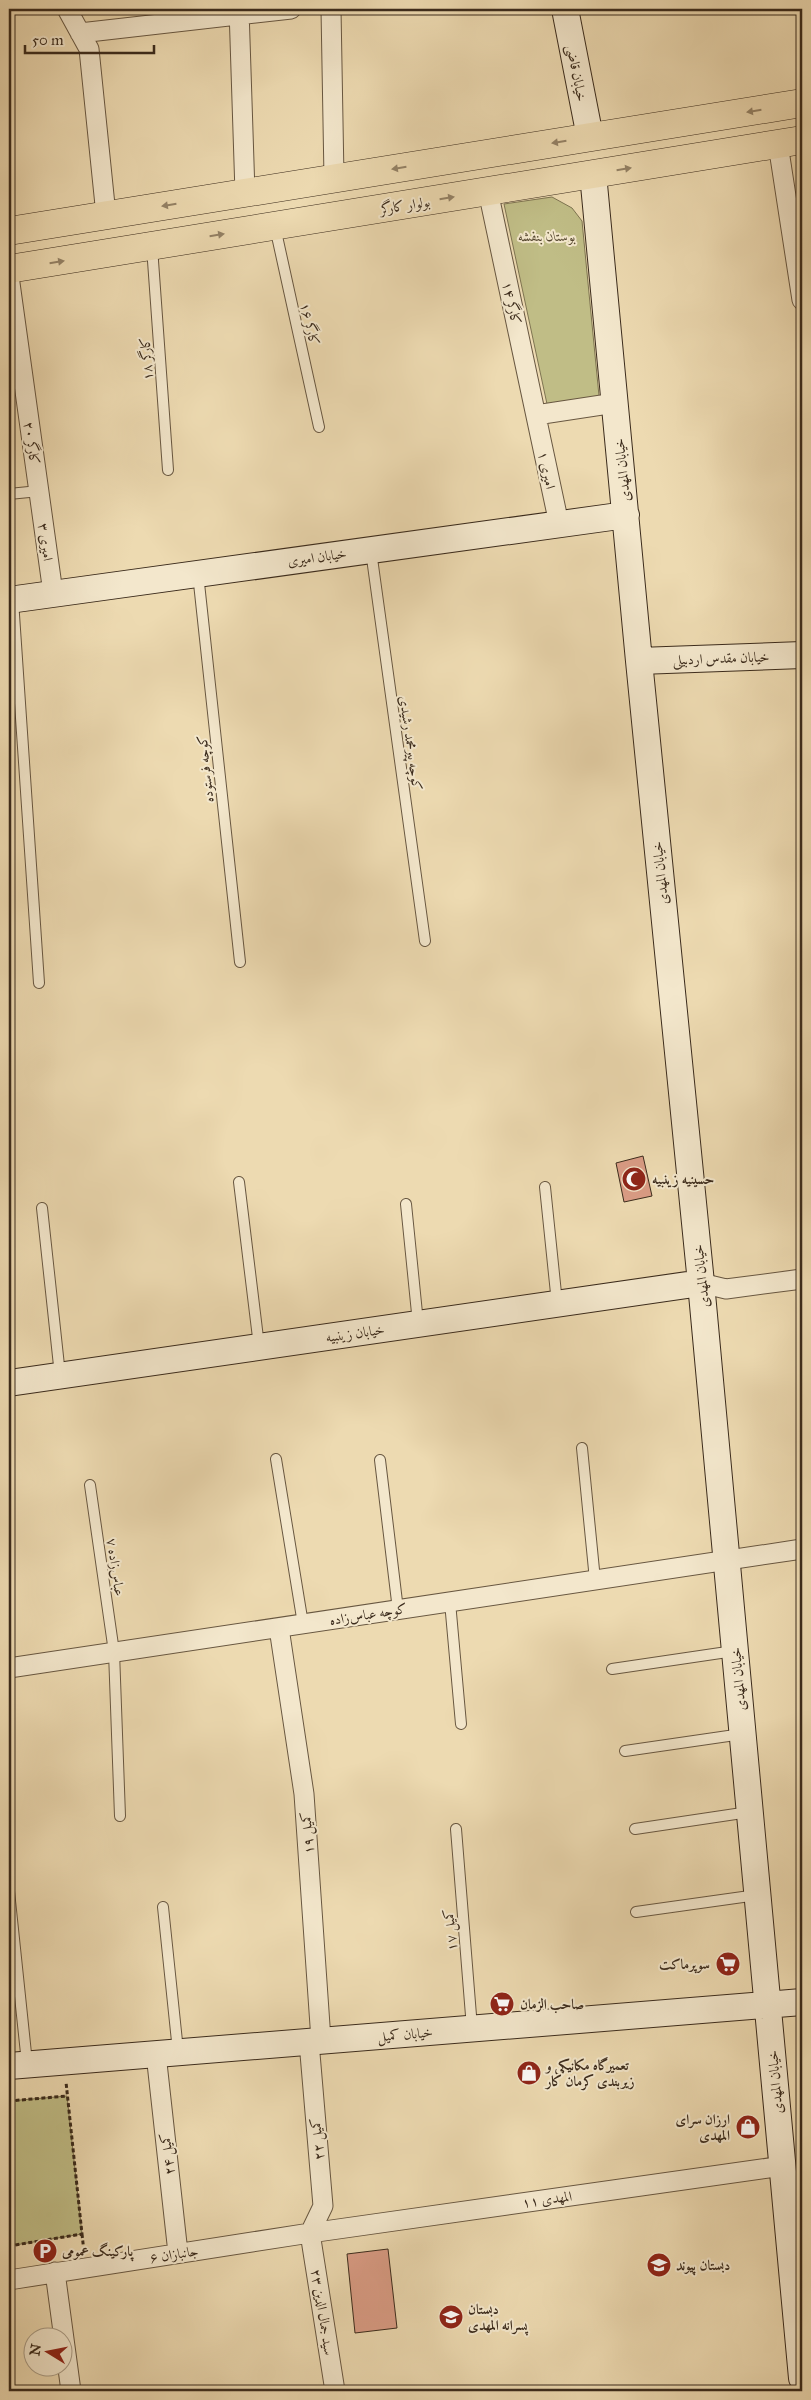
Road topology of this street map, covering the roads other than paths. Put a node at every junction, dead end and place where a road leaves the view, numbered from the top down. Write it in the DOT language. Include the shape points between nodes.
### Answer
graph roads {
  1 [pos="67,9"];
  2 [pos="291,9"];
  3 [pos="331,9"];
  4 [pos="565,9"];
  5 [pos="239,12"];
  6 [pos="80,33"];
  7 [pos="802,103"];
  8 [pos="590,137"];
  9 [pos="790,142"];
  10 [pos="593,174"];
  11 [pos="334,178"];
  12 [pos="488,191"];
  13 [pos="245,193"];
  14 [pos="106,215"];
  15 [pos="274,226"];
  16 [pos="9,231"];
  17 [pos="152,246"];
  18 [pos="9,269"];
  19 [pos="9,276"];
  20 [pos="802,300"];
  21 [pos="615,403"];
  22 [pos="536,415"];
  23 [pos="319,427"];
  24 [pos="168,470"];
  25 [pos="39,491"];
  26 [pos="9,494"];
  27 [pos="626,515"];
  28 [pos="559,524"];
  29 [pos="370,550"];
  30 [pos="198,573"];
  31 [pos="53,593"];
  32 [pos="11,599"];
  33 [pos="802,655"];
  34 [pos="639,661"];
  35 [pos="425,940"];
  36 [pos="240,962"];
  37 [pos="39,983"];
  38 [pos="239,1182"];
  39 [pos="545,1187"];
  40 [pos="406,1204"];
  41 [pos="42,1208"];
  42 [pos="802,1279"];
  43 [pos="701,1283"];
  44 [pos="558,1304"];
  45 [pos="418,1324"];
  46 [pos="259,1347"];
  47 [pos="60,1376"];
  48 [pos="9,1383"];
  49 [pos="582,1448"];
  50 [pos="276,1459"];
  51 [pos="380,1460"];
  52 [pos="90,1485"];
  53 [pos="802,1550"];
  54 [pos="727,1560"];
  55 [pos="595,1580"];
  56 [pos="450,1602"];
  57 [pos="398,1610"];
  58 [pos="303,1624"];
  59 [pos="279,1628"];
  60 [pos="736,1651"];
  61 [pos="114,1652"];
  62 [pos="9,1668"];
  63 [pos="612,1669"];
  64 [pos="461,1724"];
  65 [pos="743,1733"];
  66 [pos="625,1751"];
  67 [pos="750,1812"];
  68 [pos="120,1816"];
  69 [pos="635,1829"];
  70 [pos="456,1830"];
  71 [pos="9,1890"];
  72 [pos="758,1894"];
  73 [pos="163,1907"];
  74 [pos="636,1912"];
  75 [pos="802,2002"];
  76 [pos="768,2005"];
  77 [pos="472,2028"];
  78 [pos="315,2041"];
  79 [pos="167,2053"];
  80 [pos="18,2065"];
  81 [pos="783,2166"];
  82 [pos="310,2233"];
  83 [pos="178,2253"];
  84 [pos="55,2272"];
  85 [pos="9,2280"];
  86 [pos="802,2378"];
  87 [pos="71,2391"];
  88 [pos="335,2391"];
  1 -- 6 [label="street"];
  2 -- 5 [label="street"];
  3 -- 11 [label="street"];
  4 -- 8 [label="street, خیابان قاضی"];
  5 -- 6 [label="street"];
  5 -- 13 [label="street"];
  6 -- 14 [label="street" via="89,49"];
  7 -- 8 [label="main road, one-way"];
  8 -- 11 [label="main road, one-way"];
  10 -- 9 [label="main road, بولوار کارگر, one-way"];
  9 -- 20 [label="street"];
  10 -- 12 [label="main road, بولوار کارگر"];
  10 -- 21 [label="street, خیابان المهدی"];
  11 -- 13 [label="main road"];
  15 -- 12 [label="main road, بولوار کارگر, one-way"];
  12 -- 22 [label="street, کارگر ۱۴"];
  13 -- 14 [label="main road, one-way"];
  14 -- 16 [label="main road"];
  17 -- 15 [label="main road, بولوار کارگر, one-way"];
  15 -- 23 [label="lane, کارگر ۱۶"];
  18 -- 17 [label="main road, بولوار کارگر, one-way"];
  17 -- 24 [label="lane, کارگر ۱۸"];
  19 -- 25 [label="street, کارگر ۲۰"];
  21 -- 22 [label="street"];
  21 -- 27 [label="street, خیابان المهدی"];
  22 -- 28 [label="street, امیری ۱"];
  25 -- 26 [label="lane"];
  25 -- 31 [label="street, امیری ۳"];
  27 -- 28 [label="street, خیابان امیری"];
  27 -- 34 [label="street, خیابان المهدی"];
  28 -- 29 [label="street, خیابان امیری"];
  29 -- 30 [label="street, خیابان امیری"];
  29 -- 35 [label="lane, کوچه پیرمحمد رشیدی"];
  30 -- 31 [label="street, خیابان امیری"];
  30 -- 36 [label="lane, کوچه فرستوده"];
  31 -- 32 [label="street, خیابان امیری"];
  32 -- 37 [label="lane"];
  33 -- 34 [label="street, خیابان مقدس اردبیلی"];
  34 -- 43 [label="street, خیابان المهدی"];
  38 -- 46 [label="lane"];
  39 -- 44 [label="lane"];
  40 -- 45 [label="lane"];
  41 -- 47 [label="lane"];
  42 -- 43 [label="street" via="726,1289"];
  43 -- 44 [label="street, خیابان زینبیه"];
  43 -- 54 [label="street, خیابان المهدی"];
  44 -- 45 [label="street, خیابان زینبیه"];
  45 -- 46 [label="street, خیابان زینبیه"];
  46 -- 47 [label="street, خیابان زینبیه"];
  47 -- 48 [label="street, خیابان زینبیه"];
  49 -- 55 [label="lane"];
  50 -- 58 [label="lane"];
  51 -- 57 [label="lane"];
  52 -- 61 [label="lane, عباس‌زاده ۷"];
  53 -- 54 [label="street, کوچه عباس‌زاده"];
  54 -- 55 [label="street, کوچه عباس‌زاده"];
  54 -- 60 [label="street, خیابان المهدی"];
  55 -- 56 [label="street, کوچه عباس‌زاده"];
  56 -- 57 [label="street, کوچه عباس‌زاده"];
  56 -- 64 [label="lane"];
  57 -- 58 [label="street, کوچه عباس‌زاده"];
  58 -- 59 [label="street, کوچه عباس‌زاده"];
  59 -- 61 [label="street, کوچه عباس‌زاده"];
  59 -- 78 [label="street, کمیل ۱۹" via="304,1794"];
  60 -- 63 [label="lane"];
  60 -- 65 [label="street, خیابان المهدی"];
  61 -- 62 [label="street, کوچه عباس‌زاده"];
  61 -- 68 [label="lane, عباس‌زاده ۷"];
  65 -- 66 [label="lane"];
  65 -- 67 [label="street, خیابان المهدی"];
  67 -- 69 [label="lane"];
  67 -- 72 [label="street, خیابان المهدی"];
  70 -- 77 [label="lane, کمیل ۱۷"];
  71 -- 80 [label="lane"];
  72 -- 74 [label="lane"];
  72 -- 76 [label="street, خیابان المهدی"];
  73 -- 79 [label="lane"];
  75 -- 76 [label="street, خیابان کمیل"];
  76 -- 77 [label="street, خیابان کمیل"];
  76 -- 81 [label="street, خیابان المهدی"];
  77 -- 78 [label="street, خیابان کمیل"];
  78 -- 79 [label="street, خیابان کمیل"];
  78 -- 82 [label="street, کمیل ۲۲" via="323,2206"];
  79 -- 80 [label="street, خیابان کمیل"];
  79 -- 83 [label="street, کمیل ۲۴"];
  81 -- 82 [label="street, المهدی ۱۱"];
  81 -- 86 [label="street, خیابان المهدی"];
  82 -- 83 [label="street, جانبازان ۶"];
  82 -- 88 [label="street, سید جمال الدین ۲۳"];
  83 -- 84 [label="street, جانبازان ۶"];
  84 -- 85 [label="street, جانبازان ۶"];
  84 -- 87 [label="street"];
}
